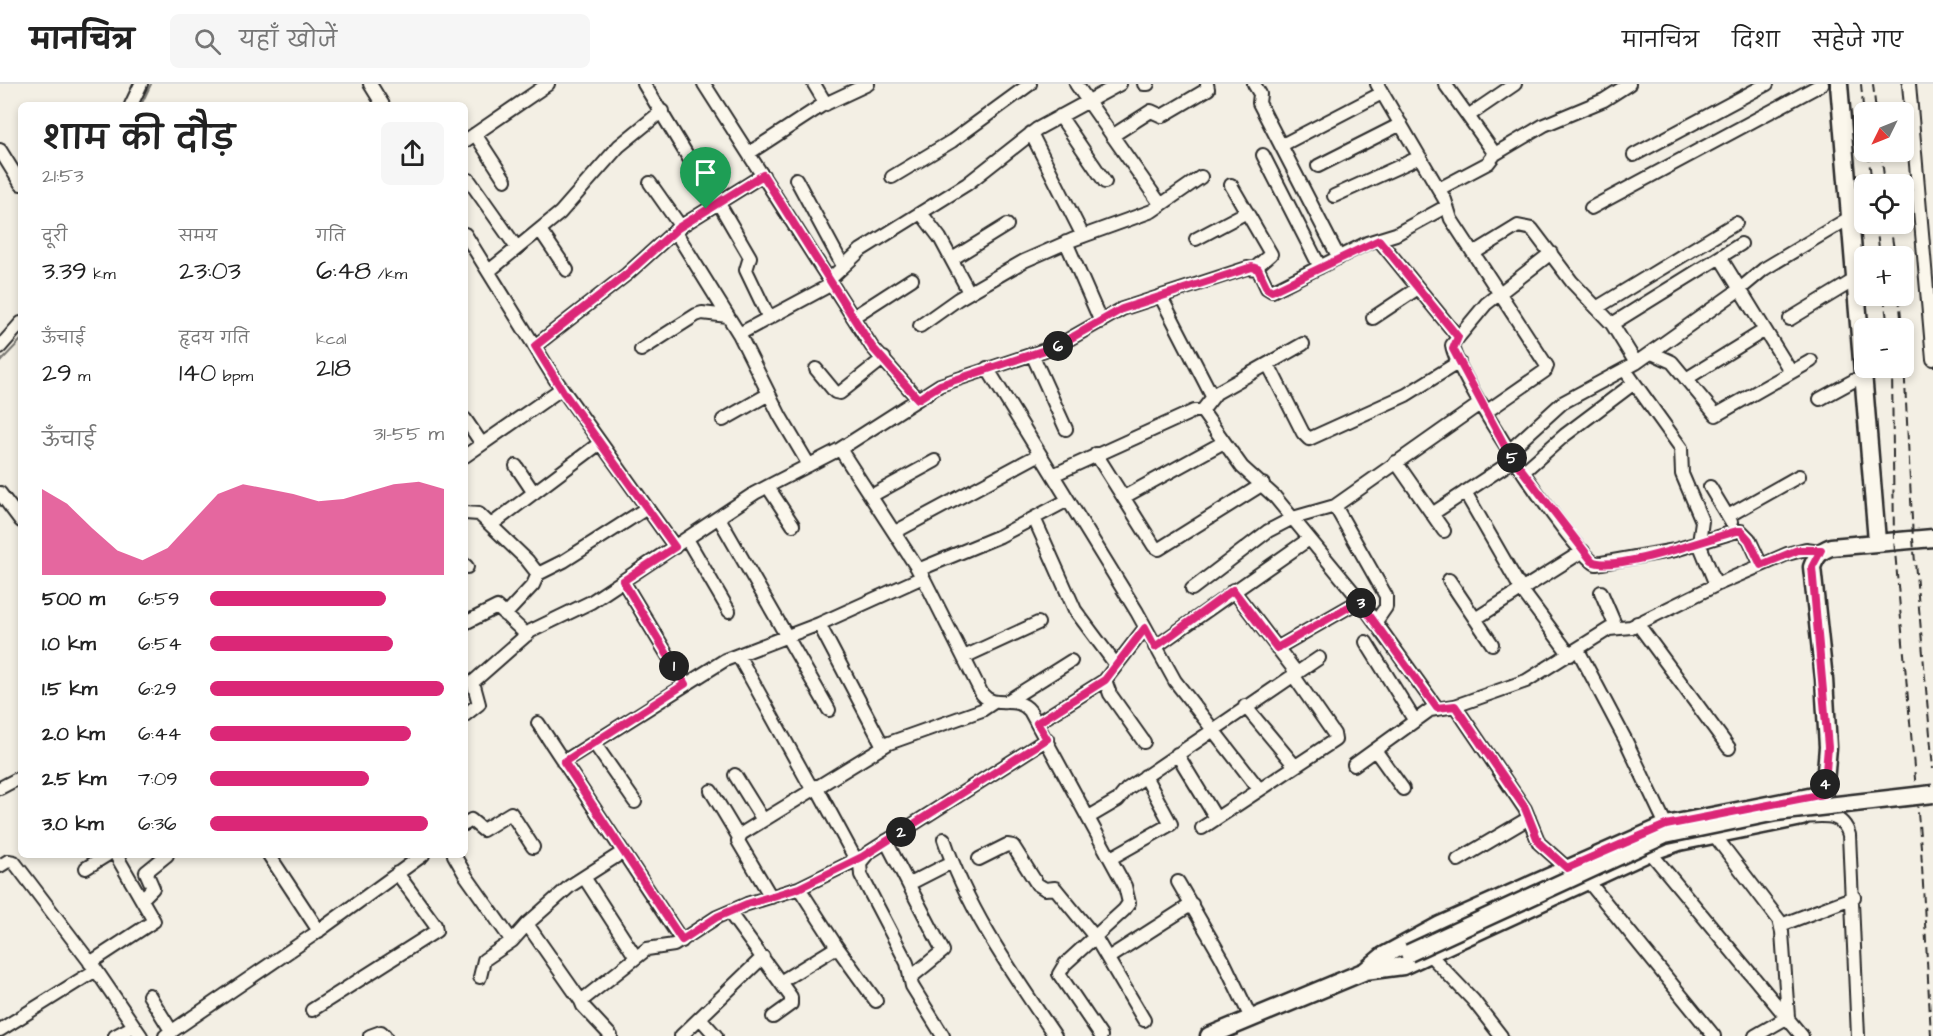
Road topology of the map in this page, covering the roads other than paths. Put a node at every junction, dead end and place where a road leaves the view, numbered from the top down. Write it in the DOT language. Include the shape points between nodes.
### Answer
graph roads {
  1 [pos="141,84"];
  2 [pos="370,84"];
  3 [pos="548,84"];
  4 [pos="644,84"];
  5 [pos="814,84"];
  6 [pos="868,84"];
  7 [pos="1030,84"];
  8 [pos="1076,84"];
  9 [pos="1120,84"];
  10 [pos="1207,84"];
  11 [pos="1254,84"];
  12 [pos="1445,84"];
  13 [pos="1767,84"];
  14 [pos="1822,84"];
  15 [pos="1839,84"];
  16 [pos="1909,84"];
  17 [pos="1511,85"];
  18 [pos="1627,85"];
  19 [pos="709,86"];
  20 [pos="1379,88"];
  21 [pos="132,102"];
  22 [pos="381,102"];
  23 [pos="1088,102"];
  24 [pos="826,104"];
  25 [pos="662,111"];
  26 [pos="1060,116"];
  27 [pos="1468,116"];
  28 [pos="1401,124"];
  29 [pos="1031,133"];
  30 [pos="1112,136"];
  31 [pos="470,137"];
  32 [pos="1282,145"];
  33 [pos="0,150"];
  34 [pos="749,153"];
  35 [pos="1495,154"];
  36 [pos="1263,155"];
  37 [pos="1634,155"];
  38 [pos="1420,157"];
  39 [pos="1318,166"];
  40 [pos="763,175"];
  41 [pos="892,177"];
  42 [pos="1201,177"];
  43 [pos="18,179"];
  44 [pos="796,179"];
  45 [pos="469,180"];
  46 [pos="505,180"];
  47 [pos="1105,182"];
  48 [pos="650,183"];
  49 [pos="1231,185"];
  50 [pos="1439,189"];
  51 [pos="1334,196"];
  52 [pos="717,202"];
  53 [pos="1161,205"];
  54 [pos="1447,206"];
  55 [pos="1591,208"];
  56 [pos="1247,212"];
  57 [pos="921,213"];
  58 [pos="1851,217"];
  59 [pos="1736,223"];
  60 [pos="1007,225"];
  61 [pos="678,229"];
  62 [pos="540,230"];
  63 [pos="1083,236"];
  64 [pos="468,239"];
  65 [pos="1196,239"];
  66 [pos="1379,240"];
  67 [pos="1066,242"];
  68 [pos="1741,244"];
  69 [pos="517,248"];
  70 [pos="1474,253"];
  71 [pos="1551,253"];
  72 [pos="1854,254"];
  73 [pos="1720,257"];
  74 [pos="1339,258"];
  75 [pos="952,259"];
  76 [pos="843,266"];
  77 [pos="1320,267"];
  78 [pos="1255,268"];
  79 [pos="567,270"];
  80 [pos="489,271"];
  81 [pos="912,279"];
  82 [pos="1854,280"];
  83 [pos="831,282"];
  84 [pos="1418,288"];
  85 [pos="1740,289"];
  86 [pos="969,292"];
  87 [pos="1500,292"];
  88 [pos="1161,297"];
  89 [pos="1598,308"];
  90 [pos="728,316"];
  91 [pos="854,317"];
  92 [pos="770,318"];
  93 [pos="1373,318"];
  94 [pos="1790,319"];
  95 [pos="1101,322"];
  96 [pos="1612,324"];
  97 [pos="18,326"];
  98 [pos="920,326"];
  99 [pos="1765,330"];
  100 [pos="739,334"];
  101 [pos="1458,337"];
  102 [pos="1303,344"];
  103 [pos="535,346"];
  104 [pos="0,347"];
  105 [pos="641,350"];
  106 [pos="1652,353"];
  107 [pos="1032,354"];
  108 [pos="884,358"];
  109 [pos="1933,359"];
  110 [pos="1811,361"];
  111 [pos="1459,362"];
  112 [pos="1268,364"];
  113 [pos="1631,367"];
  114 [pos="987,368"];
  115 [pos="816,369"];
  116 [pos="1791,372"];
  117 [pos="1858,378"];
  118 [pos="1864,378"];
  119 [pos="1686,379"];
  120 [pos="1634,383"];
  121 [pos="561,389"];
  122 [pos="769,394"];
  123 [pos="1212,396"];
  124 [pos="918,399"];
  125 [pos="1820,399"];
  126 [pos="1484,407"];
  127 [pos="1202,411"];
  128 [pos="723,420"];
  129 [pos="468,423"];
  130 [pos="1066,429"];
  131 [pos="1224,442"];
  132 [pos="600,443"];
  133 [pos="482,444"];
  134 [pos="840,449"];
  135 [pos="1040,453"];
  136 [pos="468,454"];
  137 [pos="1096,454"];
  138 [pos="1511,456"];
  139 [pos="935,461"];
  140 [pos="1396,462"];
  141 [pos="809,465"];
  142 [pos="516,466"];
  143 [pos="1522,472"];
  144 [pos="1053,475"];
  145 [pos="1799,477"];
  146 [pos="1263,484"];
  147 [pos="768,487"];
  148 [pos="1710,487"];
  149 [pos="1465,492"];
  150 [pos="0,493"];
  151 [pos="534,493"];
  152 [pos="871,496"];
  153 [pos="1124,497"];
  154 [pos="1068,500"];
  155 [pos="1335,506"];
  156 [pos="647,508"];
  157 [pos="468,513"];
  158 [pos="1432,514"];
  159 [pos="18,516"];
  160 [pos="1728,516"];
  161 [pos="719,518"];
  162 [pos="1034,518"];
  163 [pos="1293,518"];
  164 [pos="491,525"];
  165 [pos="793,525"];
  166 [pos="1444,531"];
  167 [pos="1737,531"];
  168 [pos="895,532"];
  169 [pos="687,538"];
  170 [pos="1309,538"];
  171 [pos="1933,538"];
  172 [pos="1877,541"];
  173 [pos="1699,543"];
  174 [pos="675,547"];
  175 [pos="1821,550"];
  176 [pos="1583,551"];
  177 [pos="1761,565"];
  178 [pos="921,573"];
  179 [pos="538,574"];
  180 [pos="1449,580"];
  181 [pos="623,581"];
  182 [pos="1716,585"];
  183 [pos="1192,589"];
  184 [pos="1521,589"];
  185 [pos="1233,590"];
  186 [pos="1601,592"];
  187 [pos="1359,601"];
  188 [pos="729,611"];
  189 [pos="506,615"];
  190 [pos="1475,620"];
  191 [pos="468,621"];
  192 [pos="1038,623"];
  193 [pos="1375,623"];
  194 [pos="1637,623"];
  195 [pos="819,624"];
  196 [pos="1616,627"];
  197 [pos="1145,628"];
  198 [pos="527,635"];
  199 [pos="788,636"];
  200 [pos="1366,642"];
  201 [pos="1492,644"];
  202 [pos="1155,647"];
  203 [pos="1277,648"];
  204 [pos="1574,652"];
  205 [pos="738,655"];
  206 [pos="964,657"];
  207 [pos="1319,658"];
  208 [pos="1071,661"];
  209 [pos="1116,665"];
  210 [pos="1294,674"];
  211 [pos="1105,680"];
  212 [pos="685,684"];
  213 [pos="1000,702"];
  214 [pos="1245,706"];
  215 [pos="1455,706"];
  216 [pos="1437,708"];
  217 [pos="829,710"];
  218 [pos="468,713"];
  219 [pos="1414,721"];
  220 [pos="538,723"];
  221 [pos="1037,723"];
  222 [pos="1213,728"];
  223 [pos="1047,739"];
  224 [pos="1143,742"];
  225 [pos="594,743"];
  226 [pos="883,746"];
  227 [pos="1729,748"];
  228 [pos="1375,750"];
  229 [pos="1177,754"];
  230 [pos="564,762"];
  231 [pos="1354,765"];
  232 [pos="1295,766"];
  233 [pos="735,775"];
  234 [pos="1145,776"];
  235 [pos="18,779"];
  236 [pos="0,788"];
  237 [pos="814,788"];
  238 [pos="1259,789"];
  239 [pos="1402,789"];
  240 [pos="711,791"];
  241 [pos="1824,794"];
  242 [pos="1933,794"];
  243 [pos="635,802"];
  244 [pos="1089,817"];
  245 [pos="1802,817"];
  246 [pos="1216,818"];
  247 [pos="1529,818"];
  248 [pos="763,820"];
  249 [pos="468,822"];
  250 [pos="1666,825"];
  251 [pos="1202,828"];
  252 [pos="738,836"];
  253 [pos="1714,836"];
  254 [pos="944,839"];
  255 [pos="886,841"];
  256 [pos="533,847"];
  257 [pos="623,852"];
  258 [pos="1650,852"];
  259 [pos="102,858"];
  260 [pos="118,858"];
  261 [pos="163,858"];
  262 [pos="271,858"];
  263 [pos="419,858"];
  264 [pos="456,858"];
  265 [pos="979,858"];
  266 [pos="1111,858"];
  267 [pos="859,859"];
  268 [pos="1458,860"];
  269 [pos="952,862"];
  270 [pos="0,866"];
  271 [pos="86,868"];
  272 [pos="1567,868"];
  273 [pos="397,873"];
  274 [pos="584,877"];
  275 [pos="1178,882"];
  276 [pos="1588,882"];
  277 [pos="909,884"];
  278 [pos="799,888"];
  279 [pos="771,897"];
  280 [pos="1854,897"];
  281 [pos="143,898"];
  282 [pos="1192,904"];
  283 [pos="729,912"];
  284 [pos="527,924"];
  285 [pos="1781,926"];
  286 [pos="319,931"];
  287 [pos="1095,937"];
  288 [pos="682,940"];
  289 [pos="512,941"];
  290 [pos="837,947"];
  291 [pos="1429,954"];
  292 [pos="635,956"];
  293 [pos="763,957"];
  294 [pos="1108,958"];
  295 [pos="93,967"];
  296 [pos="1365,971"];
  297 [pos="480,977"];
  298 [pos="910,978"];
  299 [pos="780,982"];
  300 [pos="149,995"];
  301 [pos="581,1001"];
  302 [pos="876,1001"];
  303 [pos="312,1010"];
  304 [pos="773,1017"];
  305 [pos="1788,1017"];
  306 [pos="700,1018"];
  307 [pos="1251,1018"];
  308 [pos="1144,1020"];
  309 [pos="0,1030"];
  310 [pos="137,1031"];
  311 [pos="173,1033"];
  312 [pos="115,1036"];
  313 [pos="370,1036"];
  314 [pos="385,1036"];
  315 [pos="611,1036"];
  316 [pos="681,1036"];
  317 [pos="716,1036"];
  318 [pos="943,1036"];
  319 [pos="1055,1036"];
  320 [pos="1099,1036"];
  321 [pos="1209,1036"];
  322 [pos="1501,1036"];
  323 [pos="1714,1036"];
  324 [pos="1755,1036"];
  325 [pos="1802,1036"];
  326 [pos="1858,1036"];
  1 -- 21 [label="street"];
  2 -- 22 [label="street"];
  3 -- 31 [label="street"];
  4 -- 25 [label="street"];
  5 -- 24 [label="street"];
  6 -- 24 [label="street"];
  7 -- 41 [label="street" via="952,141"];
  8 -- 23 [label="street"];
  9 -- 23 [label="street"];
  10 -- 30 [label="street" via="1208,89 1162,116 1151,111"];
  11 -- 32 [label="street" via="1260,94 1259,103"];
  12 -- 27 [label="street"];
  13 -- 37 [label="street"];
  14 -- 55 [label="street"];
  15 -- 58 [label="main road"];
  16 -- 109 [label="street"];
  17 -- 27 [label="street"];
  18 -- 35 [label="street" via="1544,125"];
  19 -- 34 [label="street"];
  20 -- 28 [label="street"];
  20 -- 32 [label="street"];
  23 -- 26 [label="street"];
  23 -- 30 [label="street"];
  24 -- 34 [label="street"];
  25 -- 52 [label="street"];
  25 -- 62 [label="street" via="619,146 564,209"];
  26 -- 29 [label="street"];
  26 -- 47 [label="street"];
  27 -- 35 [label="street"];
  28 -- 38 [label="street"];
  28 -- 39 [label="street"];
  29 -- 57 [label="street" via="967,184"];
  29 -- 63 [label="street"];
  30 -- 53 [label="street"];
  31 -- 46 [label="street"];
  32 -- 74 [label="street"];
  33 -- 43 [label="street"];
  34 -- 40 [label="street"];
  35 -- 50 [label="street" via="1488,163"];
  36 -- 77 [label="street"];
  38 -- 50 [label="street"];
  38 -- 51 [label="street"];
  40 -- 52 [label="street"];
  40 -- 83 [label="street"];
  42 -- 53 [label="street"];
  44 -- 76 [label="street"];
  45 -- 69 [label="street"];
  48 -- 61 [label="street"];
  49 -- 56 [label="street"];
  50 -- 54 [label="street"];
  52 -- 61 [label="street"];
  52 -- 92 [label="street" via="750,257 746,270"];
  53 -- 63 [label="street"];
  54 -- 66 [label="street"];
  54 -- 70 [label="street" via="1451,219"];
  56 -- 65 [label="street"];
  56 -- 78 [label="street" via="1271,254"];
  57 -- 75 [label="street"];
  57 -- 76 [label="street" via="861,250"];
  58 -- 72 [label="main road"];
  58 -- 85 [label="street" via="1764,269"];
  59 -- 89 [label="street"];
  60 -- 75 [label="street"];
  61 -- 90 [label="street"];
  61 -- 103 [label="street"];
  62 -- 69 [label="street"];
  62 -- 79 [label="street"];
  63 -- 67 [label="street"];
  64 -- 80 [label="street"];
  66 -- 74 [label="street"];
  66 -- 84 [label="street"];
  67 -- 86 [label="street"];
  67 -- 95 [label="street"];
  68 -- 73 [label="street"];
  69 -- 80 [label="street"];
  70 -- 71 [label="street" via="1518,226 1526,226"];
  70 -- 87 [label="street"];
  71 -- 87 [label="street"];
  71 -- 89 [label="street"];
  73 -- 85 [label="street"];
  73 -- 96 [label="street"];
  74 -- 77 [label="street"];
  75 -- 86 [label="street"];
  76 -- 83 [label="street"];
  77 -- 78 [label="street" via="1272,291"];
  78 -- 88 [label="street"];
  80 -- 103 [label="street"];
  81 -- 91 [label="street"];
  82 -- 94 [label="street"];
  83 -- 91 [label="street"];
  83 -- 92 [label="street"];
  84 -- 93 [label="street"];
  84 -- 101 [label="street"];
  85 -- 99 [label="street"];
  85 -- 106 [label="street"];
  86 -- 98 [label="street"];
  87 -- 101 [label="street"];
  87 -- 126 [label="street" via="1547,369"];
  88 -- 95 [label="street" via="1122,309"];
  88 -- 123 [label="street"];
  89 -- 96 [label="street"];
  90 -- 100 [label="street"];
  90 -- 105 [label="street" via="702,312"];
  91 -- 108 [label="street" via="872,347"];
  92 -- 100 [label="street"];
  95 -- 107 [label="street" via="1057,346"];
  96 -- 113 [label="street"];
  97 -- 104 [label="street"];
  99 -- 116 [label="street"];
  99 -- 119 [label="street"];
  100 -- 122 [label="street"];
  101 -- 111 [label="street" via="1452,345"];
  102 -- 112 [label="street"];
  103 -- 121 [label="street"];
  106 -- 113 [label="street"];
  106 -- 119 [label="street" via="1669,360"];
  107 -- 114 [label="street"];
  107 -- 130 [label="street"];
  108 -- 115 [label="street" via="840,393"];
  108 -- 124 [label="street"];
  110 -- 116 [label="street"];
  111 -- 112 [label="street" via="1406,395 1309,439"];
  111 -- 126 [label="street"];
  112 -- 123 [label="street"];
  113 -- 120 [label="street"];
  113 -- 138 [label="street" via="1556,407"];
  114 -- 124 [label="street" via="940,385"];
  114 -- 135 [label="street"];
  116 -- 119 [label="street" via="1716,415"];
  117 -- 125 [label="street"];
  118 -- 172 [label="main road"];
  120 -- 143 [label="street"];
  120 -- 173 [label="street" via="1681,448 1682,474 1702,521"];
  121 -- 132 [label="street"];
  121 -- 133 [label="street"];
  122 -- 128 [label="street"];
  122 -- 141 [label="street"];
  123 -- 127 [label="street"];
  124 -- 134 [label="street"];
  126 -- 138 [label="street"];
  126 -- 140 [label="street"];
  127 -- 131 [label="street"];
  127 -- 137 [label="street" via="1194,411"];
  129 -- 133 [label="street"];
  131 -- 146 [label="street" via="1242,467"];
  131 -- 153 [label="street"];
  132 -- 151 [label="street"];
  132 -- 156 [label="street"];
  133 -- 136 [label="street"];
  134 -- 141 [label="street"];
  134 -- 152 [label="street"];
  135 -- 144 [label="street"];
  135 -- 168 [label="street"];
  137 -- 144 [label="street"];
  137 -- 153 [label="street"];
  138 -- 143 [label="street"];
  138 -- 149 [label="street"];
  139 -- 152 [label="street"];
  140 -- 155 [label="street"];
  140 -- 158 [label="street"];
  141 -- 147 [label="street"];
  142 -- 151 [label="street"];
  143 -- 176 [label="street"];
  144 -- 154 [label="street"];
  145 -- 160 [label="street"];
  146 -- 153 [label="street" via="1159,549"];
  146 -- 163 [label="street"];
  147 -- 161 [label="street"];
  147 -- 165 [label="street"];
  148 -- 160 [label="street"];
  149 -- 158 [label="street"];
  149 -- 184 [label="street"];
  150 -- 159 [label="street"];
  151 -- 164 [label="street"];
  152 -- 168 [label="street"];
  154 -- 162 [label="street"];
  154 -- 197 [label="street"];
  155 -- 163 [label="street"];
  155 -- 193 [label="street" via="1386,596 1386,607"];
  156 -- 174 [label="street"];
  156 -- 179 [label="street"];
  157 -- 164 [label="street" via="479,514"];
  158 -- 166 [label="street"];
  160 -- 167 [label="street"];
  161 -- 169 [label="street"];
  161 -- 199 [label="street"];
  162 -- 178 [label="street"];
  162 -- 209 [label="street" via="1075,610"];
  163 -- 170 [label="street"];
  163 -- 183 [label="street" via="1259,537"];
  164 -- 179 [label="street"];
  167 -- 173 [label="street"];
  167 -- 177 [label="street" via="1749,540"];
  168 -- 178 [label="street"];
  169 -- 174 [label="street"];
  169 -- 188 [label="street"];
  170 -- 185 [label="street"];
  170 -- 187 [label="street"];
  171 -- 172 [label="main road"];
  172 -- 175 [label="main road"];
  173 -- 176 [label="street" via="1601,564"];
  173 -- 182 [label="street"];
  174 -- 181 [label="street"];
  175 -- 177 [label="street" via="1798,550"];
  175 -- 241 [label="main road" via="1812,567 1828,747"];
  176 -- 184 [label="street"];
  177 -- 182 [label="street"];
  178 -- 195 [label="street"];
  178 -- 206 [label="street"];
  179 -- 189 [label="street"];
  180 -- 190 [label="street"];
  181 -- 198 [label="street"];
  181 -- 212 [label="street"];
  182 -- 194 [label="street"];
  184 -- 190 [label="street"];
  184 -- 204 [label="street"];
  185 -- 202 [label="street"];
  185 -- 203 [label="street"];
  186 -- 196 [label="street"];
  187 -- 193 [label="street"];
  187 -- 203 [label="street"];
  189 -- 191 [label="street" via="493,607"];
  189 -- 198 [label="street"];
  190 -- 201 [label="street"];
  192 -- 206 [label="street"];
  193 -- 216 [label="street"];
  194 -- 196 [label="street"];
  194 -- 227 [label="street"];
  195 -- 199 [label="street"];
  195 -- 226 [label="street"];
  196 -- 204 [label="street"];
  197 -- 202 [label="street"];
  197 -- 209 [label="street"];
  198 -- 218 [label="street" via="473,682 479,704"];
  199 -- 205 [label="street"];
  199 -- 217 [label="street"];
  200 -- 219 [label="street"];
  202 -- 222 [label="street" via="1175,681"];
  203 -- 210 [label="street"];
  204 -- 215 [label="street" via="1526,681"];
  204 -- 250 [label="street" via="1621,730"];
  205 -- 212 [label="street"];
  205 -- 237 [label="street"];
  206 -- 213 [label="street" via="986,700"];
  207 -- 210 [label="street"];
  208 -- 213 [label="street"];
  209 -- 211 [label="street"];
  210 -- 214 [label="street"];
  210 -- 232 [label="street" via="1335,738"];
  211 -- 221 [label="street"];
  211 -- 224 [label="street" via="1110,694"];
  212 -- 225 [label="street"];
  213 -- 221 [label="street" via="1025,705"];
  213 -- 226 [label="street"];
  214 -- 222 [label="street"];
  214 -- 232 [label="street"];
  215 -- 216 [label="street"];
  215 -- 247 [label="street"];
  216 -- 219 [label="street"];
  219 -- 228 [label="street"];
  220 -- 230 [label="street"];
  221 -- 223 [label="street"];
  222 -- 229 [label="street"];
  222 -- 238 [label="street"];
  223 -- 244 [label="street"];
  223 -- 255 [label="street"];
  225 -- 230 [label="street"];
  225 -- 243 [label="street"];
  226 -- 237 [label="street"];
  228 -- 231 [label="street"];
  228 -- 239 [label="street"];
  229 -- 234 [label="street"];
  229 -- 246 [label="street"];
  230 -- 257 [label="street"];
  232 -- 238 [label="street"];
  233 -- 248 [label="street"];
  234 -- 244 [label="street" via="1119,800"];
  234 -- 266 [label="street" via="1171,824"];
  235 -- 236 [label="street"];
  237 -- 248 [label="street"];
  237 -- 267 [label="street"];
  238 -- 246 [label="street"];
  240 -- 252 [label="street"];
  241 -- 245 [label="main road"];
  241 -- 250 [label="main road"];
  242 -- 296 [label="main road, bridge" via="1776,812 1665,835"];
  244 -- 266 [label="street"];
  245 -- 253 [label="main road"];
  245 -- 280 [label="street" via="1832,815 1843,822 1849,835"];
  246 -- 251 [label="street"];
  247 -- 268 [label="street"];
  247 -- 272 [label="street" via="1539,843"];
  248 -- 252 [label="street"];
  249 -- 256 [label="street" via="471,820 483,830 511,813"];
  250 -- 272 [label="main road"];
  252 -- 279 [label="street"];
  253 -- 258 [label="main road"];
  253 -- 285 [label="street"];
  254 -- 269 [label="street"];
  255 -- 267 [label="street"];
  255 -- 277 [label="street"];
  257 -- 274 [label="street"];
  257 -- 288 [label="street"];
  258 -- 276 [label="main road"];
  258 -- 305 [label="street"];
  259 -- 271 [label="street"];
  260 -- 281 [label="street"];
  261 -- 281 [label="street" via="146,872 153,888"];
  262 -- 286 [label="street"];
  263 -- 273 [label="street"];
  264 -- 289 [label="street"];
  265 -- 287 [label="street" via="1013,846 1038,884 1045,889 1055,888"];
  266 -- 287 [label="street" via="1129,903"];
  267 -- 278 [label="street"];
  267 -- 298 [label="street" via="861,875 907,963"];
  269 -- 277 [label="street"];
  269 -- 319 [label="street" via="995,946"];
  270 -- 295 [label="street" via="14,862"];
  272 -- 296 [label="main road" via="1440,925 1383,956"];
  273 -- 286 [label="street"];
  273 -- 303 [label="street" via="436,931"];
  274 -- 284 [label="street"];
  274 -- 292 [label="street"];
  275 -- 282 [label="street"];
  276 -- 291 [label="main road"];
  276 -- 323 [label="street"];
  277 -- 298 [label="street" via="944,951"];
  278 -- 279 [label="street"];
  278 -- 290 [label="street"];
  279 -- 283 [label="street"];
  280 -- 285 [label="street"];
  280 -- 326 [label="street"];
  281 -- 295 [label="street" via="154,917 152,924"];
  282 -- 294 [label="street"];
  282 -- 307 [label="street"];
  283 -- 288 [label="street"];
  283 -- 293 [label="street"];
  284 -- 289 [label="street"];
  284 -- 301 [label="street"];
  285 -- 305 [label="street"];
  286 -- 311 [label="street"];
  287 -- 294 [label="street"];
  287 -- 320 [label="street" via="1059,974"];
  288 -- 292 [label="street" via="646,949"];
  289 -- 297 [label="street" via="484,960"];
  290 -- 299 [label="street"];
  290 -- 302 [label="street"];
  291 -- 296 [label="main road" via="1404,966"];
  291 -- 322 [label="street"];
  292 -- 301 [label="street"];
  293 -- 299 [label="street"];
  293 -- 306 [label="street"];
  294 -- 308 [label="street"];
  295 -- 309 [label="street"];
  295 -- 310 [label="street"];
  296 -- 307 [label="main road"];
  298 -- 318 [label="street"];
  299 -- 304 [label="street" via="792,1001"];
  300 -- 311 [label="street"];
  301 -- 315 [label="street"];
  305 -- 324 [label="street"];
  305 -- 325 [label="street"];
  306 -- 316 [label="street"];
  306 -- 317 [label="street"];
  307 -- 321 [label="main road"];
  310 -- 312 [label="street"];
  313 -- 314 [label="street" via="381,1032"];
}
